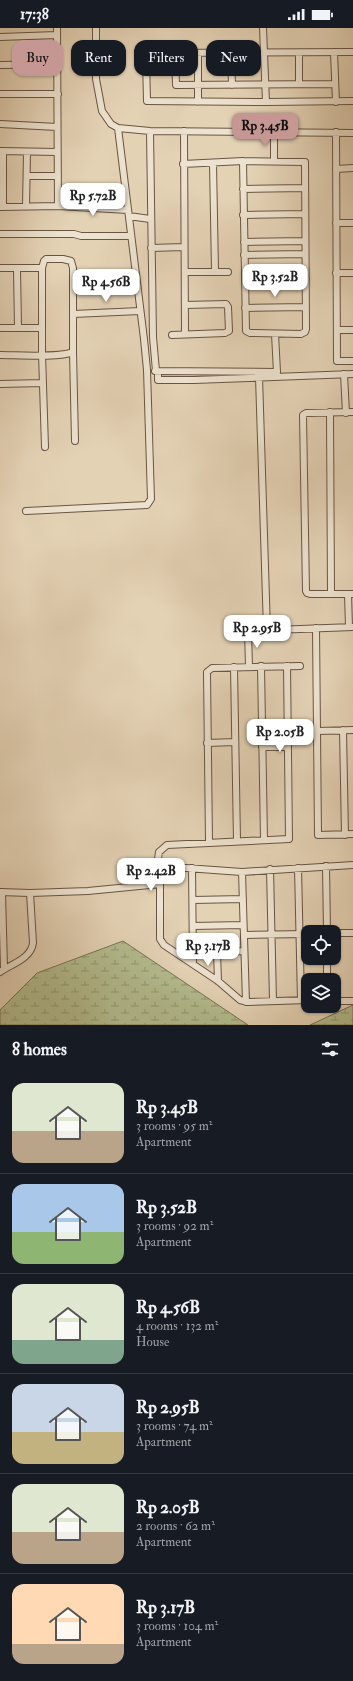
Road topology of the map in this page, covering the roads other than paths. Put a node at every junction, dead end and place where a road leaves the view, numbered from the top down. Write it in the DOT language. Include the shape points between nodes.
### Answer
graph roads {
  1 [pos="96,28"];
  2 [pos="263,28"];
  3 [pos="57,31"];
  4 [pos="0,36"];
  5 [pos="334,52"];
  6 [pos="353,52"];
  7 [pos="198,53"];
  8 [pos="206,53"];
  9 [pos="264,53"];
  10 [pos="299,53"];
  11 [pos="0,65"];
  12 [pos="12,65"];
  13 [pos="58,76"];
  14 [pos="146,76"];
  15 [pos="176,76"];
  16 [pos="198,76"];
  17 [pos="232,76"];
  18 [pos="299,84"];
  19 [pos="335,84"];
  20 [pos="198,85"];
  21 [pos="232,85"];
  22 [pos="265,85"];
  23 [pos="0,94"];
  24 [pos="58,94"];
  25 [pos="198,102"];
  26 [pos="266,102"];
  27 [pos="336,102"];
  28 [pos="353,102"];
  29 [pos="0,124"];
  30 [pos="57,127"];
  31 [pos="118,128"];
  32 [pos="150,131"];
  33 [pos="184,131"];
  34 [pos="336,132"];
  35 [pos="353,132"];
  36 [pos="274,133"];
  37 [pos="1,151"];
  38 [pos="27,152"];
  39 [pos="57,152"];
  40 [pos="244,161"];
  41 [pos="274,161"];
  42 [pos="213,163"];
  43 [pos="183,164"];
  44 [pos="336,168"];
  45 [pos="353,168"];
  46 [pos="27,176"];
  47 [pos="58,176"];
  48 [pos="2,177"];
  49 [pos="304,188"];
  50 [pos="243,189"];
  51 [pos="26,206"];
  52 [pos="58,206"];
  53 [pos="2,207"];
  54 [pos="128,213"];
  55 [pos="304,214"];
  56 [pos="244,215"];
  57 [pos="150,219"];
  58 [pos="336,223"];
  59 [pos="353,223"];
  60 [pos="0,234"];
  61 [pos="131,236"];
  62 [pos="244,242"];
  63 [pos="305,242"];
  64 [pos="151,248"];
  65 [pos="184,248"];
  66 [pos="305,254"];
  67 [pos="244,255"];
  68 [pos="0,268"];
  69 [pos="42,268"];
  70 [pos="17,269"];
  71 [pos="215,271"];
  72 [pos="184,272"];
  73 [pos="228,272"];
  74 [pos="336,273"];
  75 [pos="353,273"];
  76 [pos="306,279"];
  77 [pos="245,281"];
  78 [pos="185,305"];
  79 [pos="306,307"];
  80 [pos="245,308"];
  81 [pos="140,311"];
  82 [pos="73,314"];
  83 [pos="18,327"];
  84 [pos="0,328"];
  85 [pos="42,328"];
  86 [pos="337,330"];
  87 [pos="353,330"];
  88 [pos="172,334"];
  89 [pos="185,334"];
  90 [pos="275,334"];
  91 [pos="72,352"];
  92 [pos="42,354"];
  93 [pos="0,355"];
  94 [pos="353,361"];
  95 [pos="147,370"];
  96 [pos="157,371"];
  97 [pos="344,374"];
  98 [pos="353,374"];
  99 [pos="259,377"];
  100 [pos="43,383"];
  101 [pos="0,384"];
  102 [pos="330,412"];
  103 [pos="353,412"];
  104 [pos="346,413"];
  105 [pos="75,441"];
  106 [pos="45,447"];
  107 [pos="26,510"];
  108 [pos="331,593"];
  109 [pos="350,594"];
  110 [pos="351,627"];
  111 [pos="316,628"];
  112 [pos="267,630"];
  113 [pos="261,666"];
  114 [pos="287,666"];
  115 [pos="300,666"];
  116 [pos="234,667"];
  117 [pos="249,667"];
  118 [pos="343,730"];
  119 [pos="353,730"];
  120 [pos="318,731"];
  121 [pos="235,742"];
  122 [pos="207,743"];
  123 [pos="262,747"];
  124 [pos="288,747"];
  125 [pos="345,834"];
  126 [pos="353,834"];
  127 [pos="264,840"];
  128 [pos="237,841"];
  129 [pos="209,842"];
  130 [pos="353,864"];
  131 [pos="326,866"];
  132 [pos="192,868"];
  133 [pos="298,868"];
  134 [pos="270,869"];
  135 [pos="242,872"];
  136 [pos="159,873"];
  137 [pos="160,884"];
  138 [pos="146,885"];
  139 [pos="1,892"];
  140 [pos="30,893"];
  141 [pos="243,899"];
  142 [pos="193,900"];
  143 [pos="243,925"];
  144 [pos="327,925"];
  145 [pos="193,926"];
  146 [pos="341,933"];
  147 [pos="353,933"];
  148 [pos="299,934"];
  149 [pos="244,935"];
  150 [pos="272,935"];
  151 [pos="244,950"];
  152 [pos="193,952"];
  153 [pos="217,952"];
  154 [pos="193,964"];
  155 [pos="2,970"];
  156 [pos="218,981"];
  157 [pos="301,1000"];
  158 [pos="273,1001"];
  159 [pos="341,1001"];
  160 [pos="353,1001"];
  161 [pos="246,1002"];
  1 -- 31 [label="street" via="96,80 102,111 111,124"];
  2 -- 9 [label="street"];
  3 -- 4 [label="street"];
  5 -- 6 [label="street"];
  5 -- 10 [label="street"];
  5 -- 19 [label="street"];
  7 -- 8 [label="street"];
  9 -- 10 [label="street"];
  9 -- 22 [label="street"];
  10 -- 18 [label="street"];
  11 -- 12 [label="street"];
  13 -- 24 [label="street"];
  14 -- 25 [label="street" via="147,101"];
  15 -- 20 [label="street" via="176,85"];
  16 -- 20 [label="street"];
  17 -- 21 [label="street"];
  18 -- 19 [label="street"];
  18 -- 22 [label="street"];
  19 -- 27 [label="street"];
  20 -- 21 [label="street"];
  20 -- 25 [label="street"];
  21 -- 22 [label="street"];
  22 -- 26 [label="street"];
  23 -- 24 [label="street"];
  24 -- 30 [label="street"];
  25 -- 26 [label="street"];
  26 -- 27 [label="street"];
  27 -- 28 [label="street"];
  29 -- 30 [label="street"];
  30 -- 39 [label="street"];
  31 -- 32 [label="street"];
  31 -- 54 [label="street"];
  32 -- 33 [label="street"];
  32 -- 57 [label="street"];
  33 -- 36 [label="street"];
  33 -- 43 [label="street"];
  34 -- 35 [label="street"];
  34 -- 36 [label="street"];
  34 -- 44 [label="street"];
  36 -- 41 [label="street"];
  37 -- 38 [label="street"];
  37 -- 48 [label="street"];
  38 -- 39 [label="street"];
  38 -- 46 [label="street"];
  39 -- 47 [label="street"];
  40 -- 41 [label="street"];
  40 -- 42 [label="street"];
  40 -- 50 [label="street"];
  41 -- 49 [label="street" via="305,162"];
  42 -- 43 [label="street"];
  42 -- 71 [label="street"];
  43 -- 65 [label="street"];
  44 -- 45 [label="street"];
  44 -- 58 [label="street"];
  46 -- 47 [label="street"];
  46 -- 51 [label="street"];
  47 -- 52 [label="street"];
  48 -- 53 [label="street"];
  49 -- 50 [label="street"];
  49 -- 55 [label="street"];
  50 -- 56 [label="street"];
  51 -- 52 [label="street"];
  51 -- 53 [label="street"];
  52 -- 54 [label="street"];
  54 -- 57 [label="street"];
  54 -- 61 [label="street"];
  55 -- 56 [label="street"];
  55 -- 63 [label="street"];
  56 -- 62 [label="street"];
  57 -- 64 [label="street"];
  58 -- 59 [label="street"];
  58 -- 74 [label="street"];
  60 -- 61 [label="street"];
  61 -- 81 [label="street"];
  62 -- 63 [label="street"];
  62 -- 67 [label="street"];
  63 -- 66 [label="street"];
  64 -- 65 [label="street"];
  64 -- 96 [label="street" via="152,337"];
  65 -- 72 [label="street"];
  66 -- 67 [label="street"];
  66 -- 76 [label="street"];
  67 -- 77 [label="street"];
  68 -- 70 [label="street"];
  69 -- 70 [label="street"];
  69 -- 82 [label="street" via="46,259 71,261"];
  69 -- 85 [label="street"];
  70 -- 83 [label="street"];
  71 -- 72 [label="street"];
  71 -- 73 [label="street"];
  72 -- 78 [label="street"];
  74 -- 75 [label="street"];
  74 -- 86 [label="street"];
  76 -- 77 [label="street"];
  76 -- 79 [label="street"];
  77 -- 80 [label="street"];
  78 -- 89 [label="street"];
  78 -- 89 [label="street" via="226,304 229,331 225,334"];
  79 -- 80 [label="street"];
  79 -- 90 [label="street" via="305,332"];
  80 -- 90 [label="street" via="246,332"];
  81 -- 82 [label="street"];
  81 -- 95 [label="street"];
  82 -- 91 [label="street"];
  83 -- 84 [label="street"];
  83 -- 85 [label="street"];
  85 -- 92 [label="street"];
  86 -- 87 [label="street"];
  86 -- 94 [label="street" via="338,361"];
  88 -- 89 [label="street"];
  90 -- 96 [label="street" via="278,372"];
  91 -- 92 [label="street" via="59,355"];
  91 -- 105 [label="street"];
  92 -- 93 [label="street"];
  92 -- 100 [label="street"];
  95 -- 96 [label="street"];
  95 -- 107 [label="street" via="151,491 151,499 147,505"];
  96 -- 99 [label="street" via="158,380"];
  97 -- 98 [label="street"];
  97 -- 99 [label="street"];
  97 -- 104 [label="street"];
  99 -- 112 [label="street"];
  100 -- 101 [label="street"];
  100 -- 106 [label="street"];
  102 -- 104 [label="street"];
  102 -- 108 [label="street"];
  102 -- 108 [label="street" via="306,412 303,415 306,591 310,594"];
  103 -- 104 [label="street"];
  108 -- 109 [label="street"];
  109 -- 110 [label="street"];
  110 -- 111 [label="street"];
  111 -- 112 [label="street"];
  111 -- 120 [label="street"];
  112 -- 117 [label="street" via="248,630"];
  113 -- 114 [label="street"];
  113 -- 117 [label="street"];
  113 -- 123 [label="street"];
  114 -- 115 [label="street"];
  114 -- 124 [label="street"];
  116 -- 117 [label="street"];
  116 -- 121 [label="street"];
  116 -- 122 [label="street" via="212,668 207,672"];
  118 -- 119 [label="street"];
  118 -- 120 [label="street"];
  118 -- 125 [label="street"];
  120 -- 125 [label="street" via="318,835"];
  121 -- 122 [label="street"];
  121 -- 128 [label="street"];
  122 -- 129 [label="street"];
  123 -- 124 [label="street"];
  123 -- 127 [label="street"];
  124 -- 127 [label="street" via="289,840"];
  125 -- 126 [label="street"];
  127 -- 128 [label="street"];
  128 -- 129 [label="street"];
  129 -- 136 [label="street" via="166,845 159,852"];
  130 -- 131 [label="street"];
  131 -- 133 [label="street"];
  131 -- 144 [label="street"];
  132 -- 135 [label="street"];
  132 -- 136 [label="street" via="165,868"];
  132 -- 142 [label="street"];
  133 -- 134 [label="street"];
  133 -- 148 [label="street"];
  134 -- 135 [label="street"];
  134 -- 150 [label="street"];
  135 -- 141 [label="street"];
  136 -- 137 [label="street"];
  136 -- 138 [label="street"];
  137 -- 138 [label="street"];
  137 -- 154 [label="street" via="161,942"];
  138 -- 140 [label="street"];
  139 -- 140 [label="street"];
  139 -- 155 [label="street"];
  140 -- 155 [label="street" via="32,949"];
  141 -- 142 [label="street"];
  141 -- 143 [label="street"];
  142 -- 145 [label="street"];
  143 -- 145 [label="street"];
  143 -- 149 [label="street"];
  145 -- 152 [label="street"];
  146 -- 147 [label="street"];
  148 -- 150 [label="street"];
  148 -- 157 [label="street"];
  149 -- 150 [label="street"];
  149 -- 151 [label="street"];
  150 -- 158 [label="street"];
  151 -- 153 [label="street"];
  151 -- 161 [label="street"];
  152 -- 153 [label="street"];
  152 -- 154 [label="street"];
  153 -- 156 [label="street"];
  154 -- 156 [label="street"];
  156 -- 161 [label="street" via="238,999"];
  157 -- 158 [label="street"];
  158 -- 161 [label="street"];
  159 -- 160 [label="street"];
}
